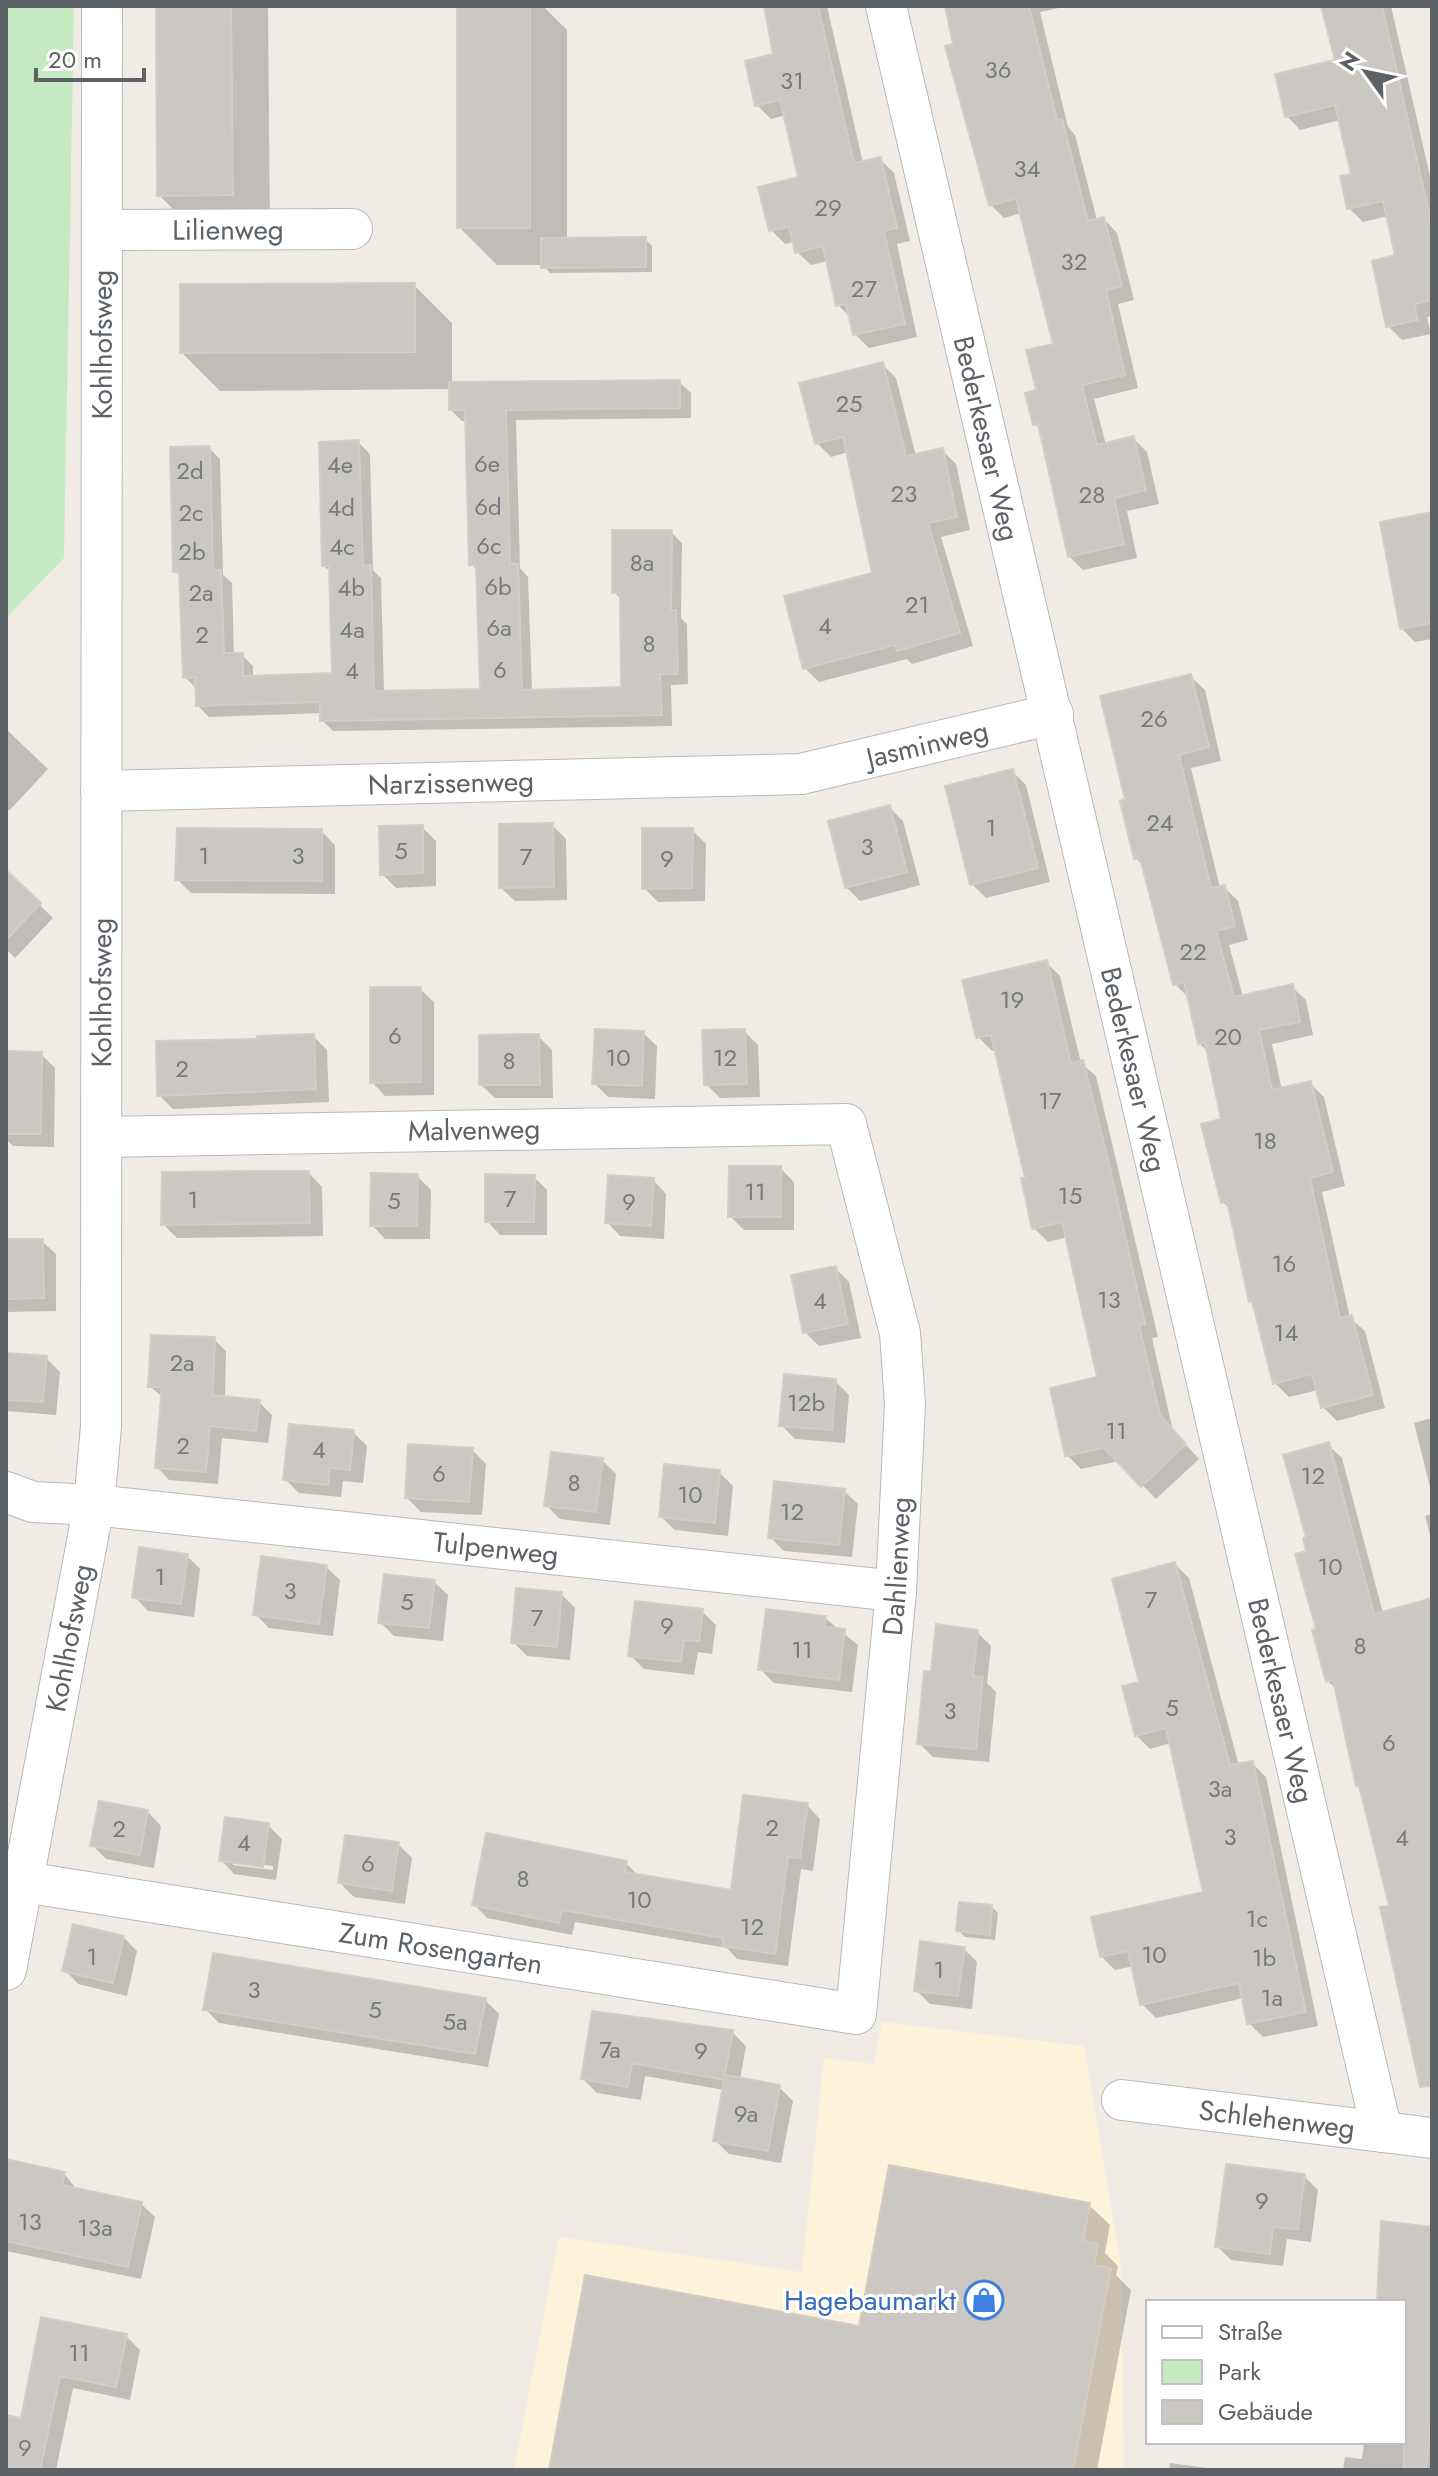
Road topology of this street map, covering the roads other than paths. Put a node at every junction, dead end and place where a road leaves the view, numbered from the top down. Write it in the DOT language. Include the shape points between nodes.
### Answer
graph roads {
  1 [pos="102,6"];
  2 [pos="886,6"];
  3 [pos="352,229"];
  4 [pos="102,230"];
  5 [pos="1053,714"];
  6 [pos="801,774"];
  7 [pos="101,791"];
  8 [pos="846,1124"];
  9 [pos="102,1137"];
  10 [pos="6,1492"];
  11 [pos="94,1505"];
  12 [pos="896,1591"];
  13 [pos="24,1882"];
  14 [pos="6,1970"];
  15 [pos="856,2014"];
  16 [pos="1122,2100"];
  17 [pos="1382,2132"];
  18 [pos="1432,2138"];
  1 -- 4 [label="street, Kohlhofsweg"];
  2 -- 5 [label="street, Bederkesaer Weg"];
  3 -- 4 [label="street, Lilienweg"];
  4 -- 7 [label="street, Kohlhofsweg"];
  5 -- 6 [label="street, Jasminweg"];
  5 -- 17 [label="street, Bederkesaer Weg"];
  6 -- 7 [label="street, Narzissenweg"];
  7 -- 9 [label="street, Kohlhofsweg"];
  8 -- 9 [label="street, Malvenweg"];
  8 -- 12 [label="street, Dahlienweg" via="900,1333 905,1404"];
  9 -- 11 [label="street, Kohlhofsweg" via="101,1426"];
  10 -- 11 [label="street, Tulpenweg" via="33,1502"];
  11 -- 12 [label="street, Tulpenweg"];
  11 -- 13 [label="street, Kohlhofsweg"];
  12 -- 15 [label="street, Dahlienweg"];
  13 -- 14 [label="street, Kohlhofsweg"];
  13 -- 15 [label="street, Zum Rosengarten"];
  16 -- 17 [label="street, Schlehenweg"];
  17 -- 18 [label="street, Schlehenweg"];
}
